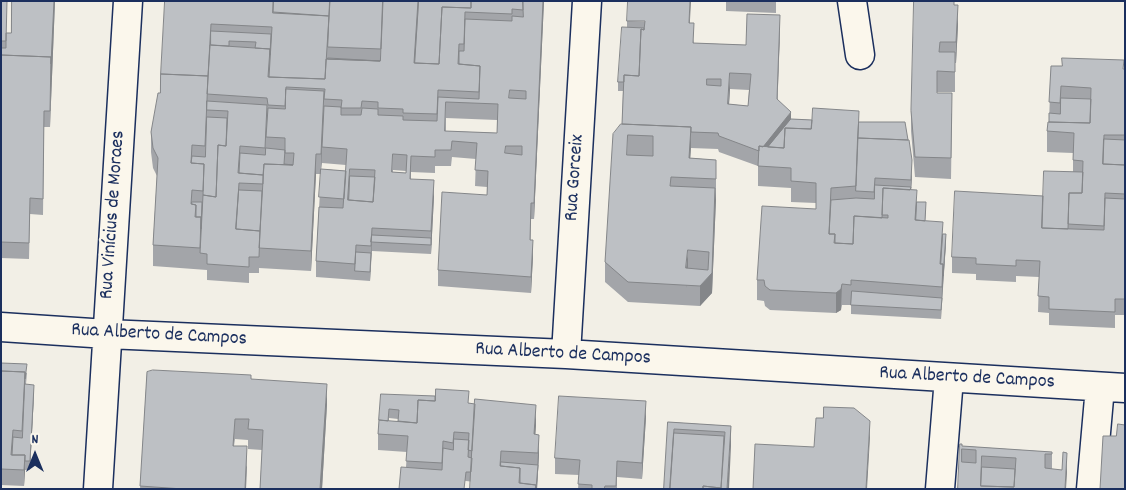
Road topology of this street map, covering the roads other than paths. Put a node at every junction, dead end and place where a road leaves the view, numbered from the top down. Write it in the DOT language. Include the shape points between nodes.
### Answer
graph roads {
  1 [pos="128,1"];
  2 [pos="587,1"];
  3 [pos="852,1"];
  4 [pos="860,55"];
  5 [pos="1,327"];
  6 [pos="107,334"];
  7 [pos="566,354"];
  8 [pos="950,378"];
  9 [pos="1112,387"];
  10 [pos="98,489"];
  11 [pos="940,489"];
  12 [pos="1091,489"];
  1 -- 6 [label="street, Rua Vinícius de Moraes"];
  2 -- 7 [label="street, Rua Gorceix"];
  3 -- 4 [label="street"];
  5 -- 6 [label="street, Rua Alberto de Campos"];
  6 -- 7 [label="street, Rua Alberto de Campos"];
  6 -- 10 [label="street, Rua Vinícius de Moraes"];
  7 -- 8 [label="street, Rua Alberto de Campos"];
  8 -- 9 [label="street, Rua Alberto de Campos"];
  8 -- 11 [label="street"];
  9 -- 12 [label="street"];
}
